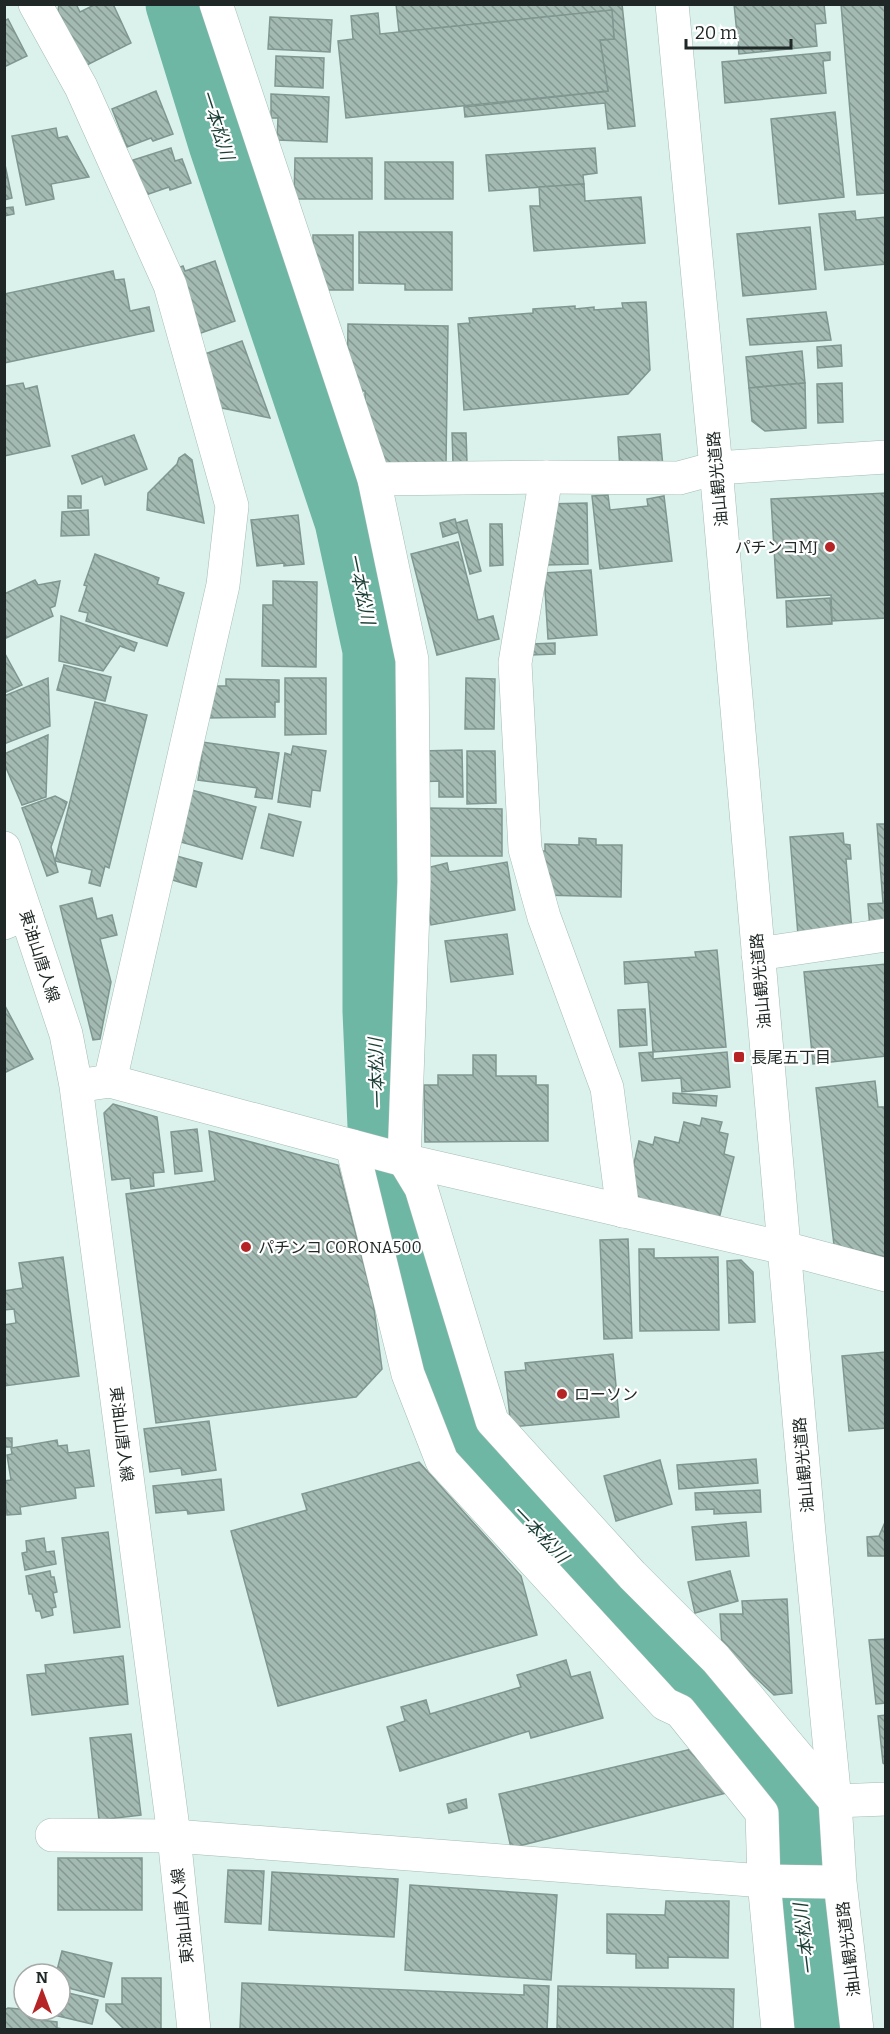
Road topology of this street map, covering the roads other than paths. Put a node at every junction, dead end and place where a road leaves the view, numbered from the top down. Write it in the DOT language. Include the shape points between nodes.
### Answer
graph roads {
  1 [pos="35,4"];
  2 [pos="216,4"];
  3 [pos="672,4"];
  4 [pos="885,457"];
  5 [pos="716,468"];
  6 [pos="546,477"];
  7 [pos="374,479"];
  8 [pos="4,848"];
  9 [pos="15,918"];
  10 [pos="885,935"];
  11 [pos="758,954"];
  12 [pos="110,1081"];
  13 [pos="76,1086"];
  14 [pos="356,1146"];
  15 [pos="404,1160"];
  16 [pos="623,1211"];
  17 [pos="784,1248"];
  18 [pos="885,1275"];
  19 [pos="885,1799"];
  20 [pos="835,1801"];
  21 [pos="52,1835"];
  22 [pos="174,1836"];
  23 [pos="772,1881"];
  24 [pos="834,1882"];
  25 [pos="194,2030"];
  26 [pos="778,2030"];
  27 [pos="857,2030"];
  1 -- 12 [label="street" via="81,87 170,285 232,506 224,585"];
  2 -- 7 [label="street"];
  3 -- 5 [label="street, 油山観光道路"];
  4 -- 5 [label="street"];
  5 -- 6 [label="street" via="679,478"];
  5 -- 11 [label="street, 油山観光道路"];
  6 -- 7 [label="street"];
  6 -- 16 [label="street" via="515,663 525,849 544,917 607,1088"];
  7 -- 15 [label="street" via="412,660 414,882"];
  8 -- 9 [label="street, 東油山唐人線"];
  9 -- 13 [label="street, 東油山唐人線" via="66,1034"];
  10 -- 11 [label="street"];
  11 -- 17 [label="street, 油山観光道路"];
  12 -- 13 [label="street"];
  12 -- 14 [label="street"];
  13 -- 22 [label="street, 東油山唐人線"];
  14 -- 15 [label="street"];
  14 -- 23 [label="street" via="408,1374 442,1461 665,1704 680,1712 762,1813"];
  15 -- 16 [label="street"];
  15 -- 20 [label="street" via="421,1188 492,1421 632,1575 716,1659"];
  16 -- 17 [label="street"];
  17 -- 18 [label="street"];
  17 -- 20 [label="street, 油山観光道路"];
  19 -- 20 [label="street"];
  20 -- 24 [label="street, 油山観光道路"];
  21 -- 22 [label="street"];
  22 -- 23 [label="street"];
  22 -- 25 [label="street, 東油山唐人線"];
  23 -- 24 [label="street"];
  23 -- 26 [label="street"];
  24 -- 27 [label="street, 油山観光道路"];
}
